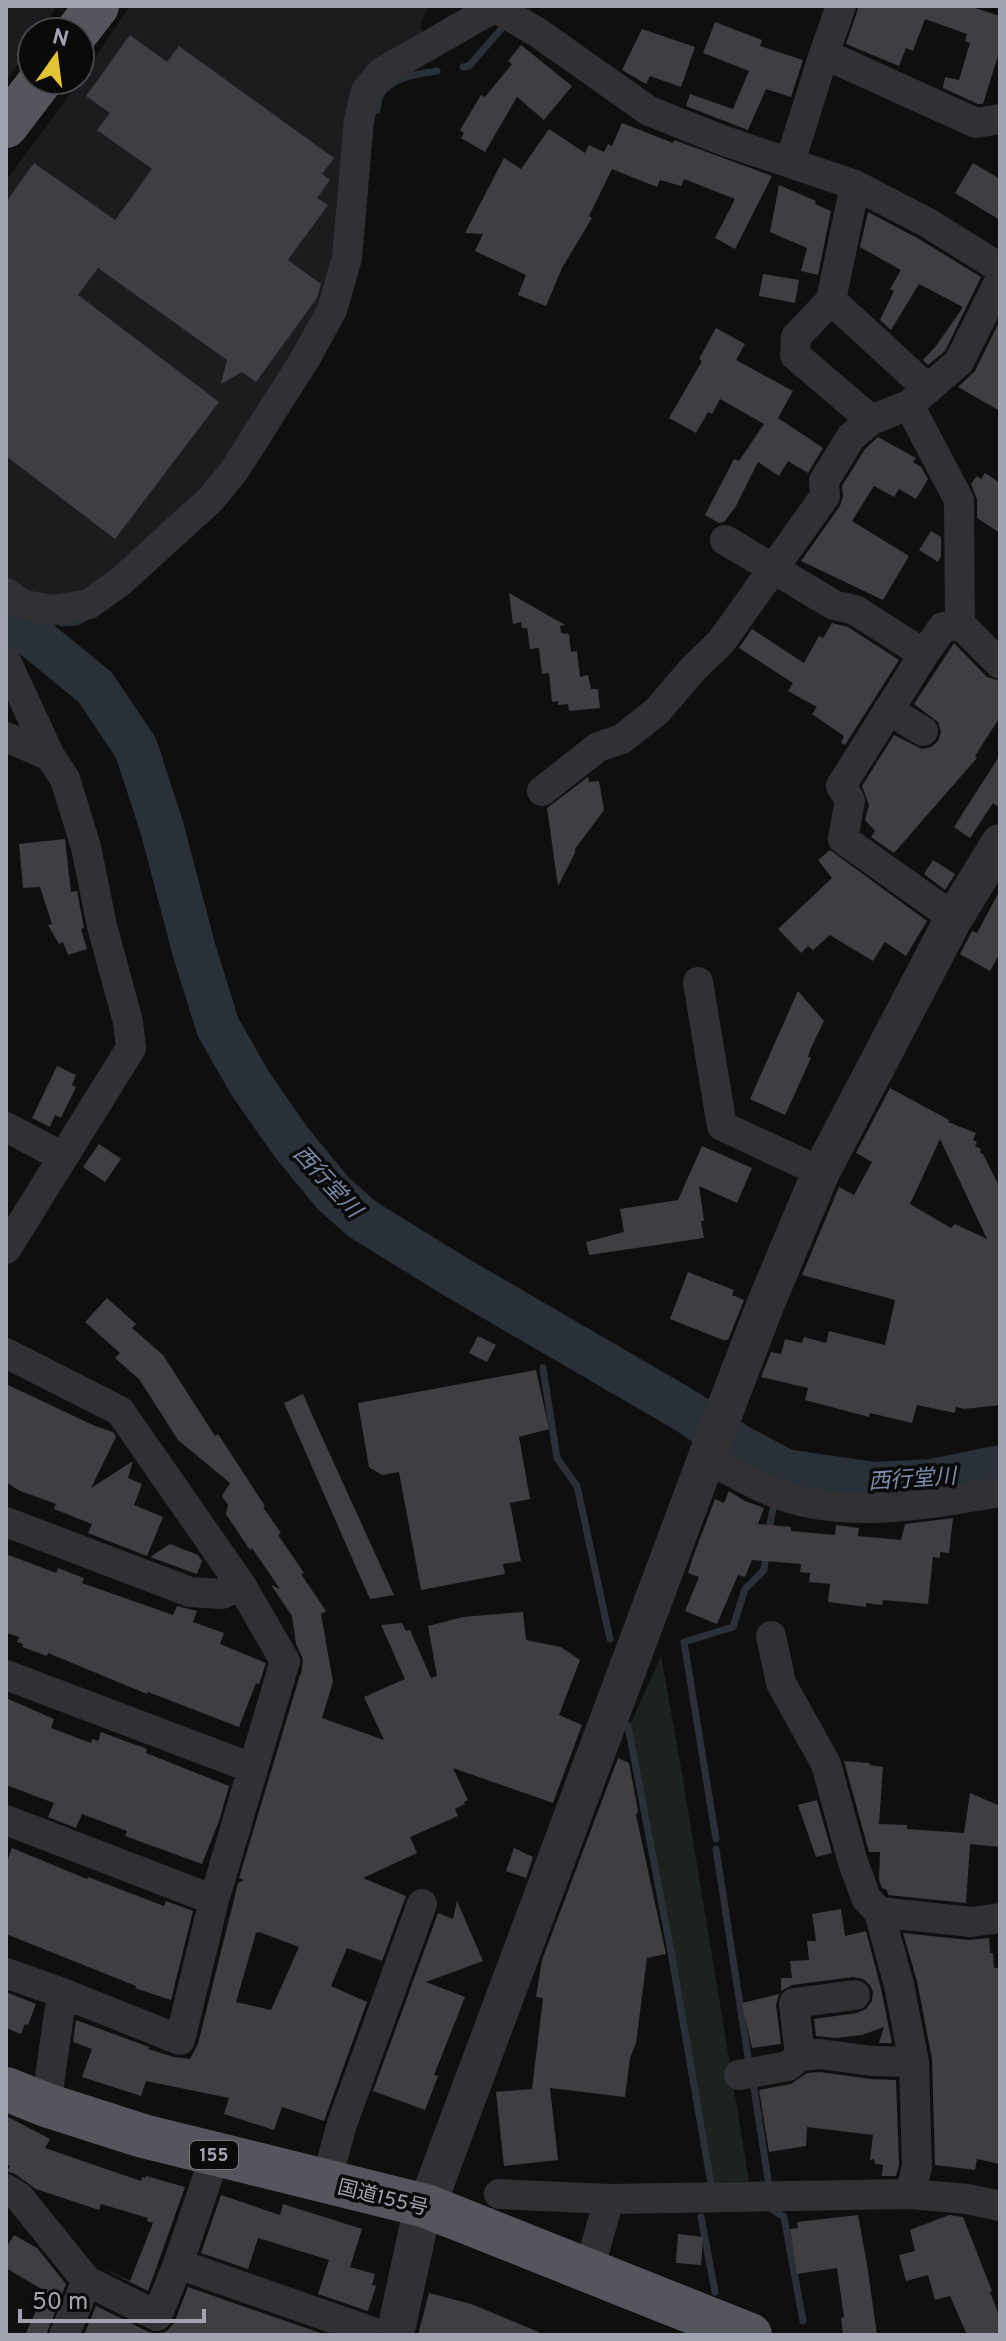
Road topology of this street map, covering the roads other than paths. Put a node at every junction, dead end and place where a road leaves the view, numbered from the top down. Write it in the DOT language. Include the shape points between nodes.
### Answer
graph roads {
  1 [pos="841,6"];
  2 [pos="497,7"];
  3 [pos="824,54"];
  4 [pos="29,96"];
  5 [pos="1000,119"];
  6 [pos="6,126"];
  7 [pos="790,162"];
  8 [pos="855,185"];
  9 [pos="1000,268"];
  10 [pos="1000,280"];
  11 [pos="831,300"];
  12 [pos="918,397"];
  13 [pos="871,420"];
  14 [pos="725,540"];
  15 [pos="773,568"];
  16 [pos="6,593"];
  17 [pos="960,624"];
  18 [pos="924,654"];
  19 [pos="6,661"];
  20 [pos="1000,664"];
  21 [pos="888,710"];
  22 [pos="923,731"];
  23 [pos="6,737"];
  24 [pos="50,756"];
  25 [pos="542,791"];
  26 [pos="1000,843"];
  27 [pos="954,918"];
  28 [pos="698,982"];
  29 [pos="6,1127"];
  30 [pos="63,1157"];
  31 [pos="821,1172"];
  32 [pos="6,1249"];
  33 [pos="6,1353"];
  34 [pos="708,1454"];
  35 [pos="1000,1492"];
  36 [pos="6,1522"];
  37 [pos="241,1585"];
  38 [pos="771,1636"];
  39 [pos="6,1675"];
  40 [pos="252,1768"];
  41 [pos="8,1826"];
  42 [pos="214,1900"];
  43 [pos="422,1904"];
  44 [pos="879,1912"];
  45 [pos="1000,1918"];
  46 [pos="6,1973"];
  47 [pos="62,1993"];
  48 [pos="855,1995"];
  49 [pos="800,2056"];
  50 [pos="914,2062"];
  51 [pos="739,2075"];
  52 [pos="6,2089"];
  53 [pos="46,2105"];
  54 [pos="215,2156"];
  55 [pos="326,2182"];
  56 [pos="6,2189"];
  57 [pos="499,2194"];
  58 [pos="910,2194"];
  59 [pos="609,2199"];
  60 [pos="426,2206"];
  61 [pos="1000,2206"];
  62 [pos="178,2264"];
  63 [pos="589,2270"];
  64 [pos="87,2281"];
  65 [pos="64,2335"];
  66 [pos="381,2335"];
  67 [pos="395,2335"];
  68 [pos="750,2335"];
  1 -- 3 [label="street"];
  2 -- 7 [label="street" via="649,111"];
  2 -- 16 [label="street" via="382,72 366,91 347,258 332,310 218,491 89,604 54,610 24,605"];
  3 -- 5 [label="street" via="976,123"];
  3 -- 7 [label="street"];
  4 -- 6 [label="highway"];
  7 -- 8 [label="street"];
  8 -- 9 [label="street"];
  8 -- 11 [label="street"];
  10 -- 12 [label="street" via="959,362"];
  11 -- 12 [label="street"];
  11 -- 13 [label="street" via="796,337 795,355"];
  12 -- 13 [label="street"];
  12 -- 17 [label="street" via="959,500"];
  13 -- 15 [label="street" via="851,437 824,481 825,496"];
  14 -- 15 [label="street"];
  15 -- 18 [label="street" via="834,605 855,610"];
  15 -- 25 [label="street" via="721,642 657,711 622,739 598,747"];
  17 -- 18 [label="street" via="943,627"];
  17 -- 20 [label="street"];
  18 -- 21 [label="street"];
  19 -- 24 [label="street"];
  21 -- 22 [label="street"];
  21 -- 27 [label="street" via="841,786 850,800 843,839"];
  23 -- 24 [label="street"];
  24 -- 30 [label="street" via="65,779 86,847 131,1048"];
  26 -- 27 [label="street"];
  27 -- 31 [label="street"];
  28 -- 31 [label="street" via="722,1126"];
  29 -- 30 [label="street"];
  30 -- 32 [label="street"];
  31 -- 34 [label="street"];
  33 -- 37 [label="street" via="120,1411"];
  34 -- 35 [label="street" via="774,1493 830,1507 895,1506"];
  34 -- 60 [label="street"];
  36 -- 37 [label="street" via="190,1592 222,1594"];
  37 -- 40 [label="street" via="285,1661"];
  38 -- 44 [label="street" via="781,1683 826,1764 852,1859 866,1898"];
  39 -- 40 [label="street"];
  40 -- 42 [label="street"];
  41 -- 42 [label="street"];
  42 -- 47 [label="street" via="180,2040"];
  43 -- 55 [label="street"];
  44 -- 45 [label="street" via="971,1922"];
  44 -- 50 [label="street"];
  46 -- 47 [label="street"];
  47 -- 53 [label="street"];
  48 -- 49 [label="street" via="794,2003"];
  49 -- 50 [label="street"];
  49 -- 51 [label="street" via="788,2066"];
  50 -- 58 [label="street" via="917,2167"];
  52 -- 53 [label="highway, 国道155号 / 155"];
  53 -- 54 [label="highway, 国道155号 / 155"];
  54 -- 55 [label="highway, 国道155号 / 155"];
  54 -- 62 [label="street"];
  55 -- 60 [label="highway, 国道155号 / 155"];
  56 -- 64 [label="street" via="19,2197"];
  57 -- 59 [label="street"];
  58 -- 59 [label="street"];
  58 -- 61 [label="street"];
  59 -- 63 [label="street"];
  60 -- 63 [label="highway, 国道155号 / 155"];
  60 -- 67 [label="street"];
  62 -- 64 [label="street" via="157,2316"];
  62 -- 66 [label="street"];
  63 -- 68 [label="highway, 国道155号 / 155"];
  64 -- 65 [label="street"];
}
